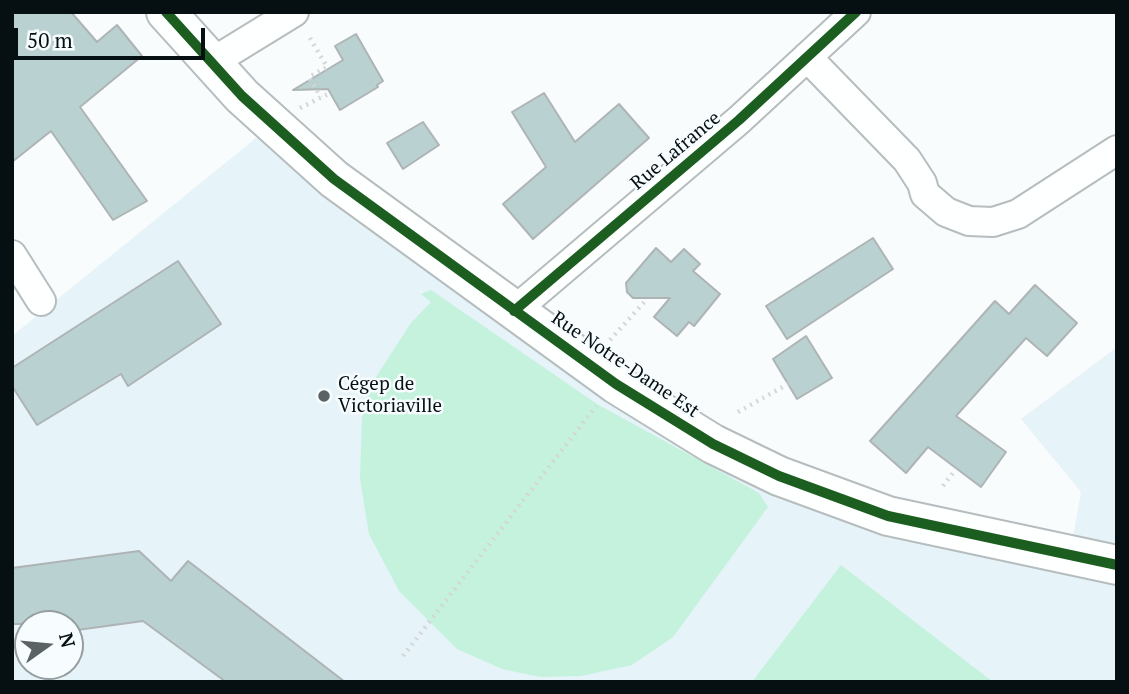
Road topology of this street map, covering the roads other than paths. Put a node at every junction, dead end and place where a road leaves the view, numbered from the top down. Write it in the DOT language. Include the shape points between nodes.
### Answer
graph roads {
  1 [pos="166,12"];
  2 [pos="294,12"];
  3 [pos="856,12"];
  4 [pos="807,57"];
  5 [pos="211,63"];
  6 [pos="1117,150"];
  7 [pos="12,255"];
  8 [pos="41,301"];
  9 [pos="514,311"];
  10 [pos="1117,565"];
  1 -- 5 [label="street, Rue Notre-Dame Est"];
  2 -- 5 [label="street"];
  3 -- 4 [label="street, Rue Lafrance"];
  4 -- 6 [label="street" via="906,160 925,194 946,212 969,221 993,222 1018,214"];
  4 -- 9 [label="street, Rue Lafrance"];
  5 -- 9 [label="street, Rue Notre-Dame Est" via="334,179"];
  7 -- 8 [label="street"];
  9 -- 10 [label="street, Rue Notre-Dame Est" via="616,384 713,444 779,476 888,516"];
}
